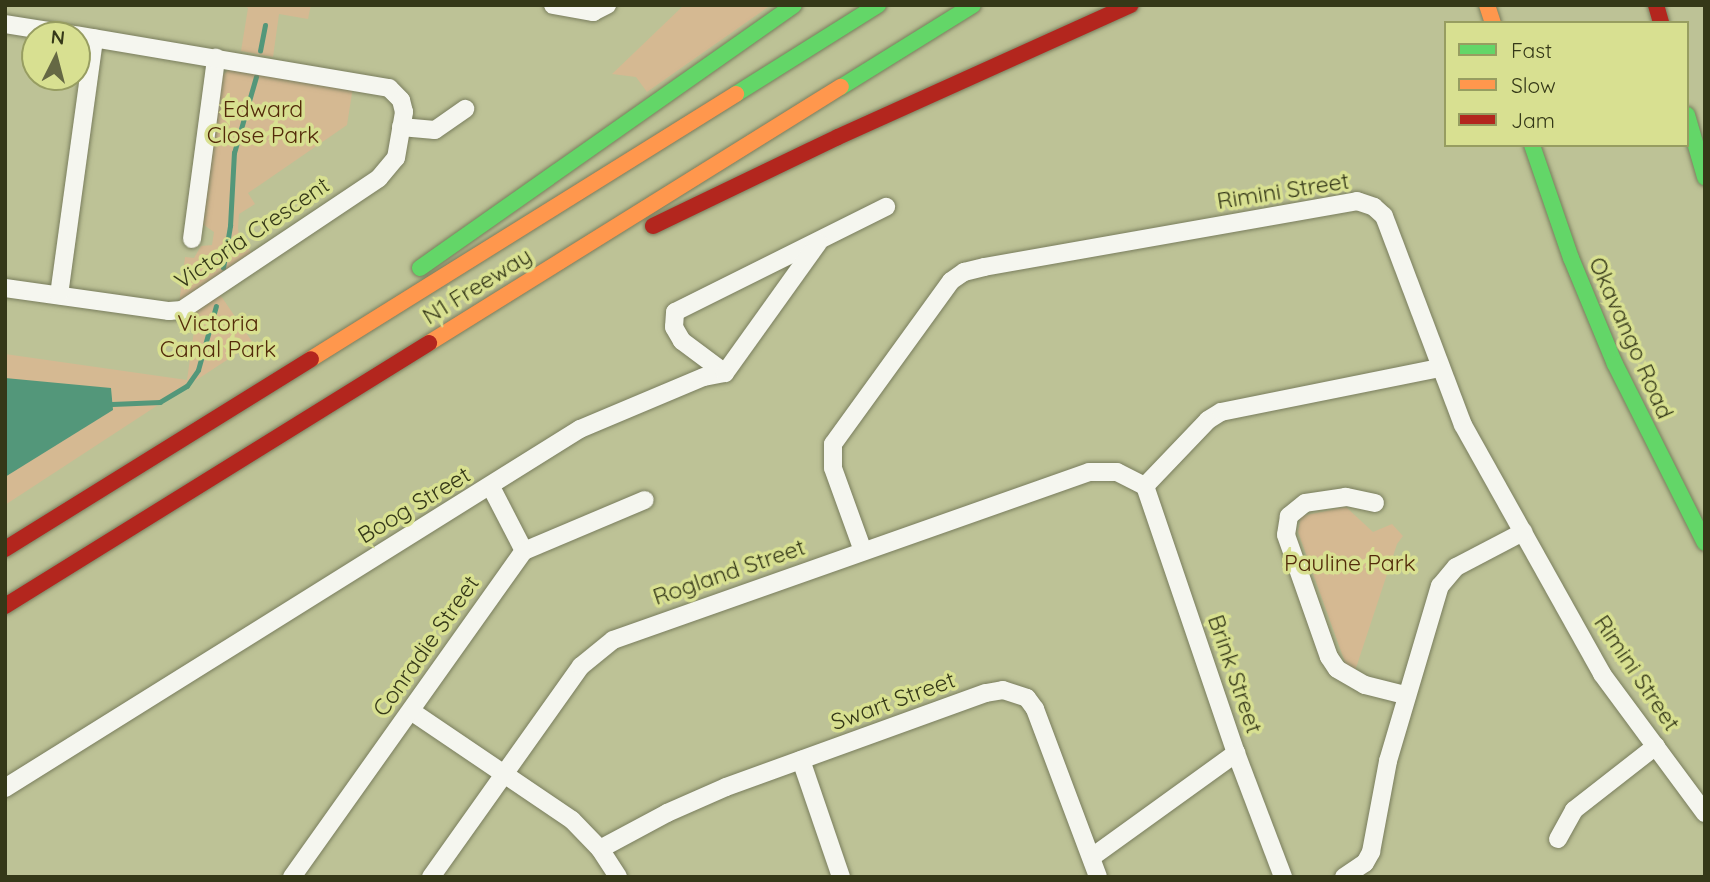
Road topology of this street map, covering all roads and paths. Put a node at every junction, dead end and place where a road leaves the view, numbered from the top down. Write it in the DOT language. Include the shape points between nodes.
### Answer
graph roads {
  1 [pos="553,5"];
  2 [pos="607,5"];
  3 [pos="794,5"];
  4 [pos="878,5"];
  5 [pos="973,5"];
  6 [pos="1131,5"];
  7 [pos="91,37"];
  8 [pos="216,58"];
  9 [pos="77,91"];
  10 [pos="465,109"];
  11 [pos="1689,122"];
  12 [pos="401,127"];
  13 [pos="1533,147"];
  14 [pos="1705,177"];
  15 [pos="886,207"];
  16 [pos="192,239"];
  17 [pos="818,243"];
  18 [pos="410,276"];
  19 [pos="5,288"];
  20 [pos="387,292"];
  21 [pos="59,295"];
  22 [pos="1439,368"];
  23 [pos="725,373"];
  24 [pos="315,414"];
  25 [pos="213,421"];
  26 [pos="1145,486"];
  27 [pos="491,487"];
  28 [pos="645,500"];
  29 [pos="1375,503"];
  30 [pos="1524,531"];
  31 [pos="1705,543"];
  32 [pos="5,550"];
  33 [pos="524,551"];
  34 [pos="863,551"];
  35 [pos="5,606"];
  36 [pos="1405,695"];
  37 [pos="411,711"];
  38 [pos="1656,746"];
  39 [pos="1236,752"];
  40 [pos="801,760"];
  41 [pos="503,774"];
  42 [pos="5,788"];
  43 [pos="1705,813"];
  44 [pos="1558,839"];
  45 [pos="600,849"];
  46 [pos="1092,857"];
  47 [pos="292,877"];
  48 [pos="430,877"];
  49 [pos="618,877"];
  50 [pos="841,877"];
  51 [pos="1098,877"];
  52 [pos="1283,877"];
  53 [pos="1345,877"];
  1 -- 2 [label="street" via="593,12"];
  3 -- 18 [label="main road"];
  4 -- 25 [label="main road, N1 Freeway"];
  5 -- 24 [label="main road, N1 Freeway"];
  6 -- 24 [label="main road" via="658,223"];
  7 -- 8 [label="street, Victoria Crescent"];
  8 -- 12 [label="street, Victoria Crescent" via="389,88 403,106"];
  8 -- 16 [label="street"];
  9 -- 21 [label="street"];
  10 -- 12 [label="street" via="430,131"];
  11 -- 14 [label="main road"];
  12 -- 21 [label="street, Victoria Crescent" via="396,158 386,173 186,308 169,311"];
  13 -- 31 [label="main road, Okavango Road" via="1571,258 1615,364"];
  15 -- 17 [label="street"];
  17 -- 23 [label="street"];
  17 -- 23 [label="street" via="676,312 674,327 682,341"];
  19 -- 21 [label="street, Victoria Crescent"];
  20 -- 25 [label="main road"];
  22 -- 26 [label="street" via="1221,412"];
  22 -- 30 [label="street, Rimini Street" via="1463,425"];
  22 -- 34 [label="street, Rimini Street" via="1384,216 1374,206 1357,201 964,272 951,281 833,443 832,468"];
  23 -- 27 [label="street, Boog Street" via="704,377 595,421"];
  24 -- 35 [label="main road, N1 Freeway"];
  25 -- 32 [label="main road, N1 Freeway"];
  26 -- 34 [label="street, Rogland Street" via="1117,472 1089,472"];
  26 -- 39 [label="street, Brink Street"];
  27 -- 33 [label="street"];
  27 -- 42 [label="street, Boog Street"];
  28 -- 33 [label="street"];
  29 -- 36 [label="street" via="1346,498 1305,503 1289,516 1286,535 1337,669 1365,685"];
  30 -- 36 [label="street" via="1446,576"];
  30 -- 38 [label="street, Rimini Street" via="1602,674"];
  33 -- 37 [label="street, Conradie Street"];
  34 -- 41 [label="street, Rogland Street" via="602,646 581,666"];
  36 -- 53 [label="street" via="1371,852 1365,863"];
  37 -- 41 [label="street"];
  37 -- 47 [label="street, Conradie Street"];
  38 -- 43 [label="street, Rimini Street"];
  38 -- 44 [label="street" via="1574,810"];
  39 -- 46 [label="street"];
  39 -- 52 [label="street, Brink Street"];
  40 -- 45 [label="street, Swart Street" via="692,801"];
  40 -- 46 [label="street, Swart Street" via="986,693 1015,692 1035,709"];
  40 -- 50 [label="street"];
  41 -- 45 [label="street" via="572,820"];
  41 -- 48 [label="street, Rogland Street"];
  45 -- 49 [label="street"];
  46 -- 51 [label="street, Swart Street"];
}
